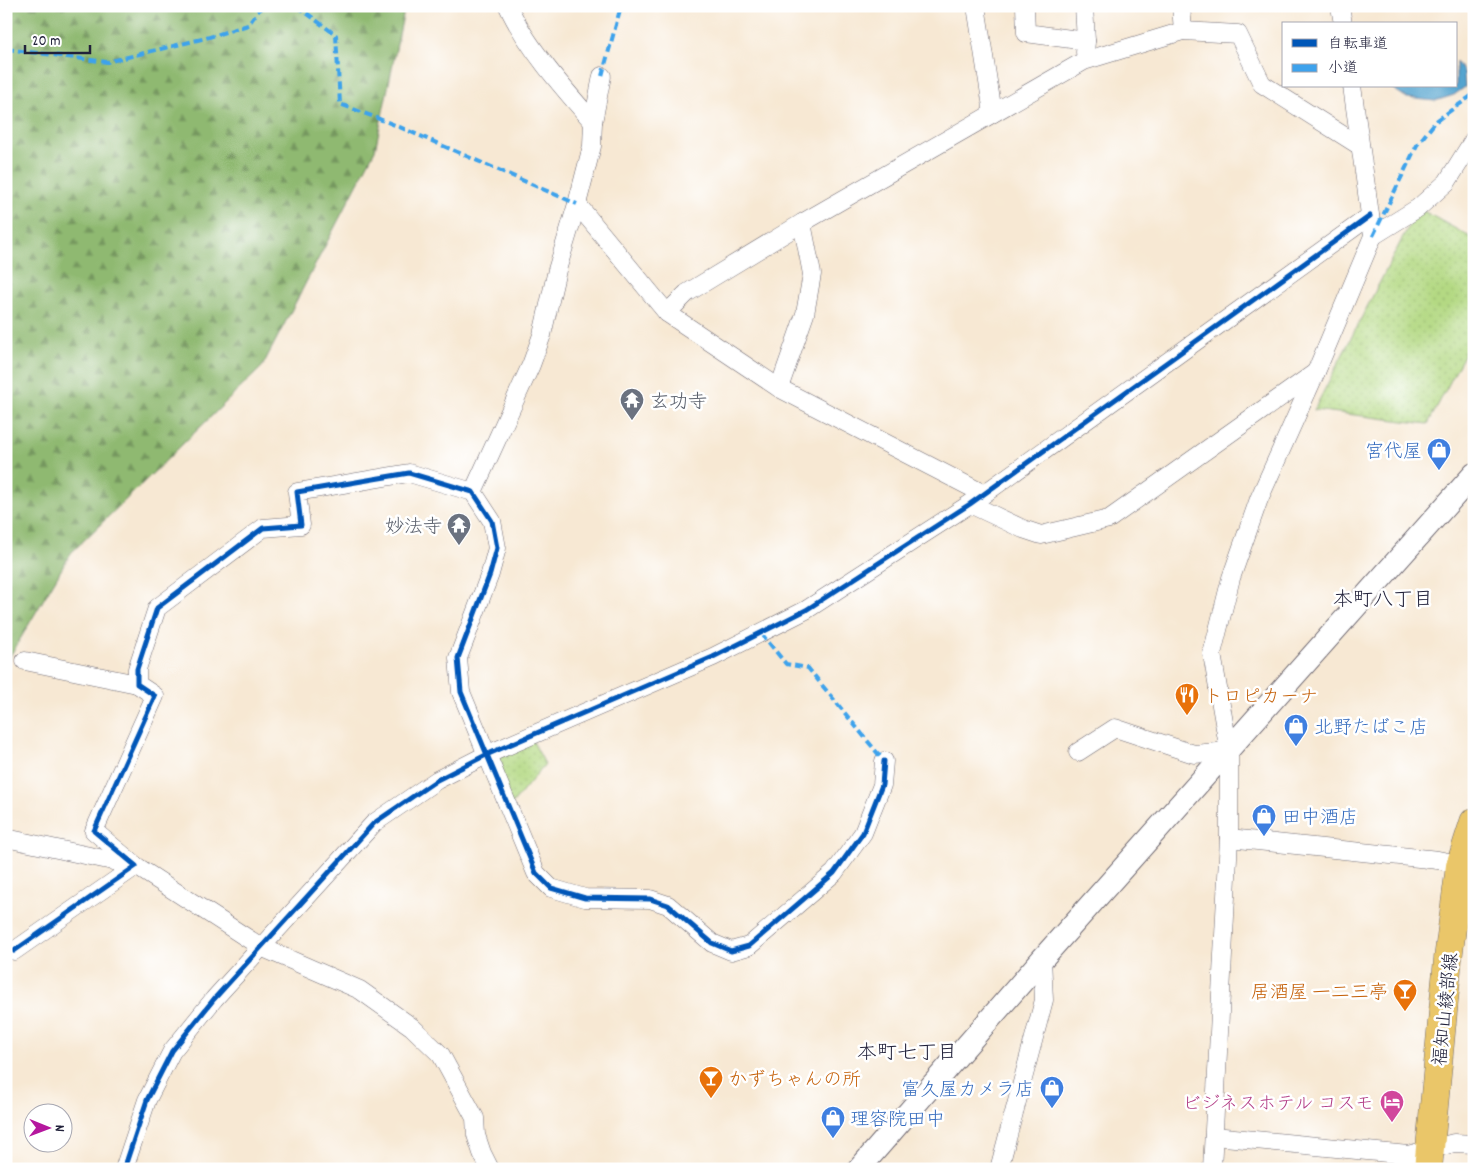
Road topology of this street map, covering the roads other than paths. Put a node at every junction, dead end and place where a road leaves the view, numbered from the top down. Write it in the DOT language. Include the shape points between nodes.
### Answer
graph roads {
  1 [pos="508,6"];
  2 [pos="976,6"];
  3 [pos="1025,6"];
  4 [pos="1084,6"];
  5 [pos="1181,6"];
  6 [pos="1340,6"];
  7 [pos="1343,22"];
  8 [pos="1183,31"];
  9 [pos="1086,41"];
  10 [pos="1084,61"];
  11 [pos="602,76"];
  12 [pos="1352,88"];
  13 [pos="993,113"];
  14 [pos="593,122"];
  15 [pos="1474,139"];
  16 [pos="1360,146"];
  17 [pos="577,204"];
  18 [pos="1370,216"];
  19 [pos="802,223"];
  20 [pos="1373,236"];
  21 [pos="667,313"];
  22 [pos="1316,372"];
  23 [pos="779,388"];
  24 [pos="1474,474"];
  25 [pos="473,492"];
  26 [pos="977,499"];
  27 [pos="24,661"];
  28 [pos="137,684"];
  29 [pos="1229,751"];
  30 [pos="1078,752"];
  31 [pos="486,755"];
  32 [pos="884,761"];
  33 [pos="1474,822"];
  34 [pos="6,838"];
  35 [pos="1229,838"];
  36 [pos="136,866"];
  37 [pos="1467,866"];
  38 [pos="261,946"];
  39 [pos="14,952"];
  40 [pos="1042,959"];
  41 [pos="1214,1136"];
  42 [pos="1474,1144"];
  43 [pos="1429,1159"];
  44 [pos="124,1169"];
  45 [pos="490,1169"];
  46 [pos="859,1169"];
  47 [pos="999,1169"];
  48 [pos="1212,1169"];
  1 -- 14 [label="street" via="516,25"];
  2 -- 13 [label="street"];
  3 -- 9 [label="street" via="1026,33"];
  4 -- 9 [label="street"];
  5 -- 8 [label="street"];
  6 -- 7 [label="street"];
  8 -- 10 [label="street"];
  8 -- 16 [label="street" via="1238,34 1262,84"];
  9 -- 10 [label="street"];
  10 -- 13 [label="street"];
  11 -- 14 [label="street"];
  12 -- 16 [label="street"];
  13 -- 19 [label="street"];
  14 -- 17 [label="street" via="592,146"];
  15 -- 20 [label="street" via="1447,182 1418,208"];
  16 -- 18 [label="street"];
  17 -- 21 [label="street"];
  17 -- 25 [label="street" via="542,335"];
  18 -- 20 [label="street"];
  18 -- 26 [label="street"];
  19 -- 21 [label="street" via="687,293"];
  19 -- 23 [label="street" via="812,274 805,314"];
  20 -- 22 [label="street"];
  21 -- 23 [label="street"];
  22 -- 26 [label="street" via="1109,519 1041,535 1023,529"];
  22 -- 29 [label="street" via="1259,499 1231,578 1212,654"];
  23 -- 26 [label="street"];
  24 -- 29 [label="street"];
  25 -- 28 [label="street" via="409,473 297,492 301,525 263,528 157,608 137,670"];
  25 -- 31 [label="street" via="492,521 497,548 458,658 461,692"];
  26 -- 31 [label="street" via="806,610 713,657"];
  27 -- 28 [label="street"];
  28 -- 36 [label="street" via="155,696 94,831"];
  29 -- 30 [label="street" via="1194,754 1115,728"];
  29 -- 35 [label="street"];
  29 -- 40 [label="street"];
  31 -- 32 [label="street" via="536,873 550,888 585,898 650,899 668,905 712,943 731,951 749,946 834,873 863,833 882,785"];
  31 -- 38 [label="street" via="437,780 374,823"];
  33 -- 37 [label="main road, 福知山綾部線"];
  34 -- 36 [label="street"];
  35 -- 37 [label="street" via="1438,860"];
  35 -- 41 [label="street"];
  36 -- 38 [label="street"];
  36 -- 39 [label="street"];
  37 -- 43 [label="main road, 福知山綾部線" via="1448,959"];
  38 -- 44 [label="street" via="172,1051 147,1100"];
  38 -- 45 [label="street" via="360,990 418,1032 441,1055 475,1118 476,1134"];
  40 -- 46 [label="street"];
  40 -- 47 [label="street" via="1044,1000"];
  41 -- 43 [label="street"];
  41 -- 48 [label="street"];
  42 -- 43 [label="street" via="1454,1143"];
}
